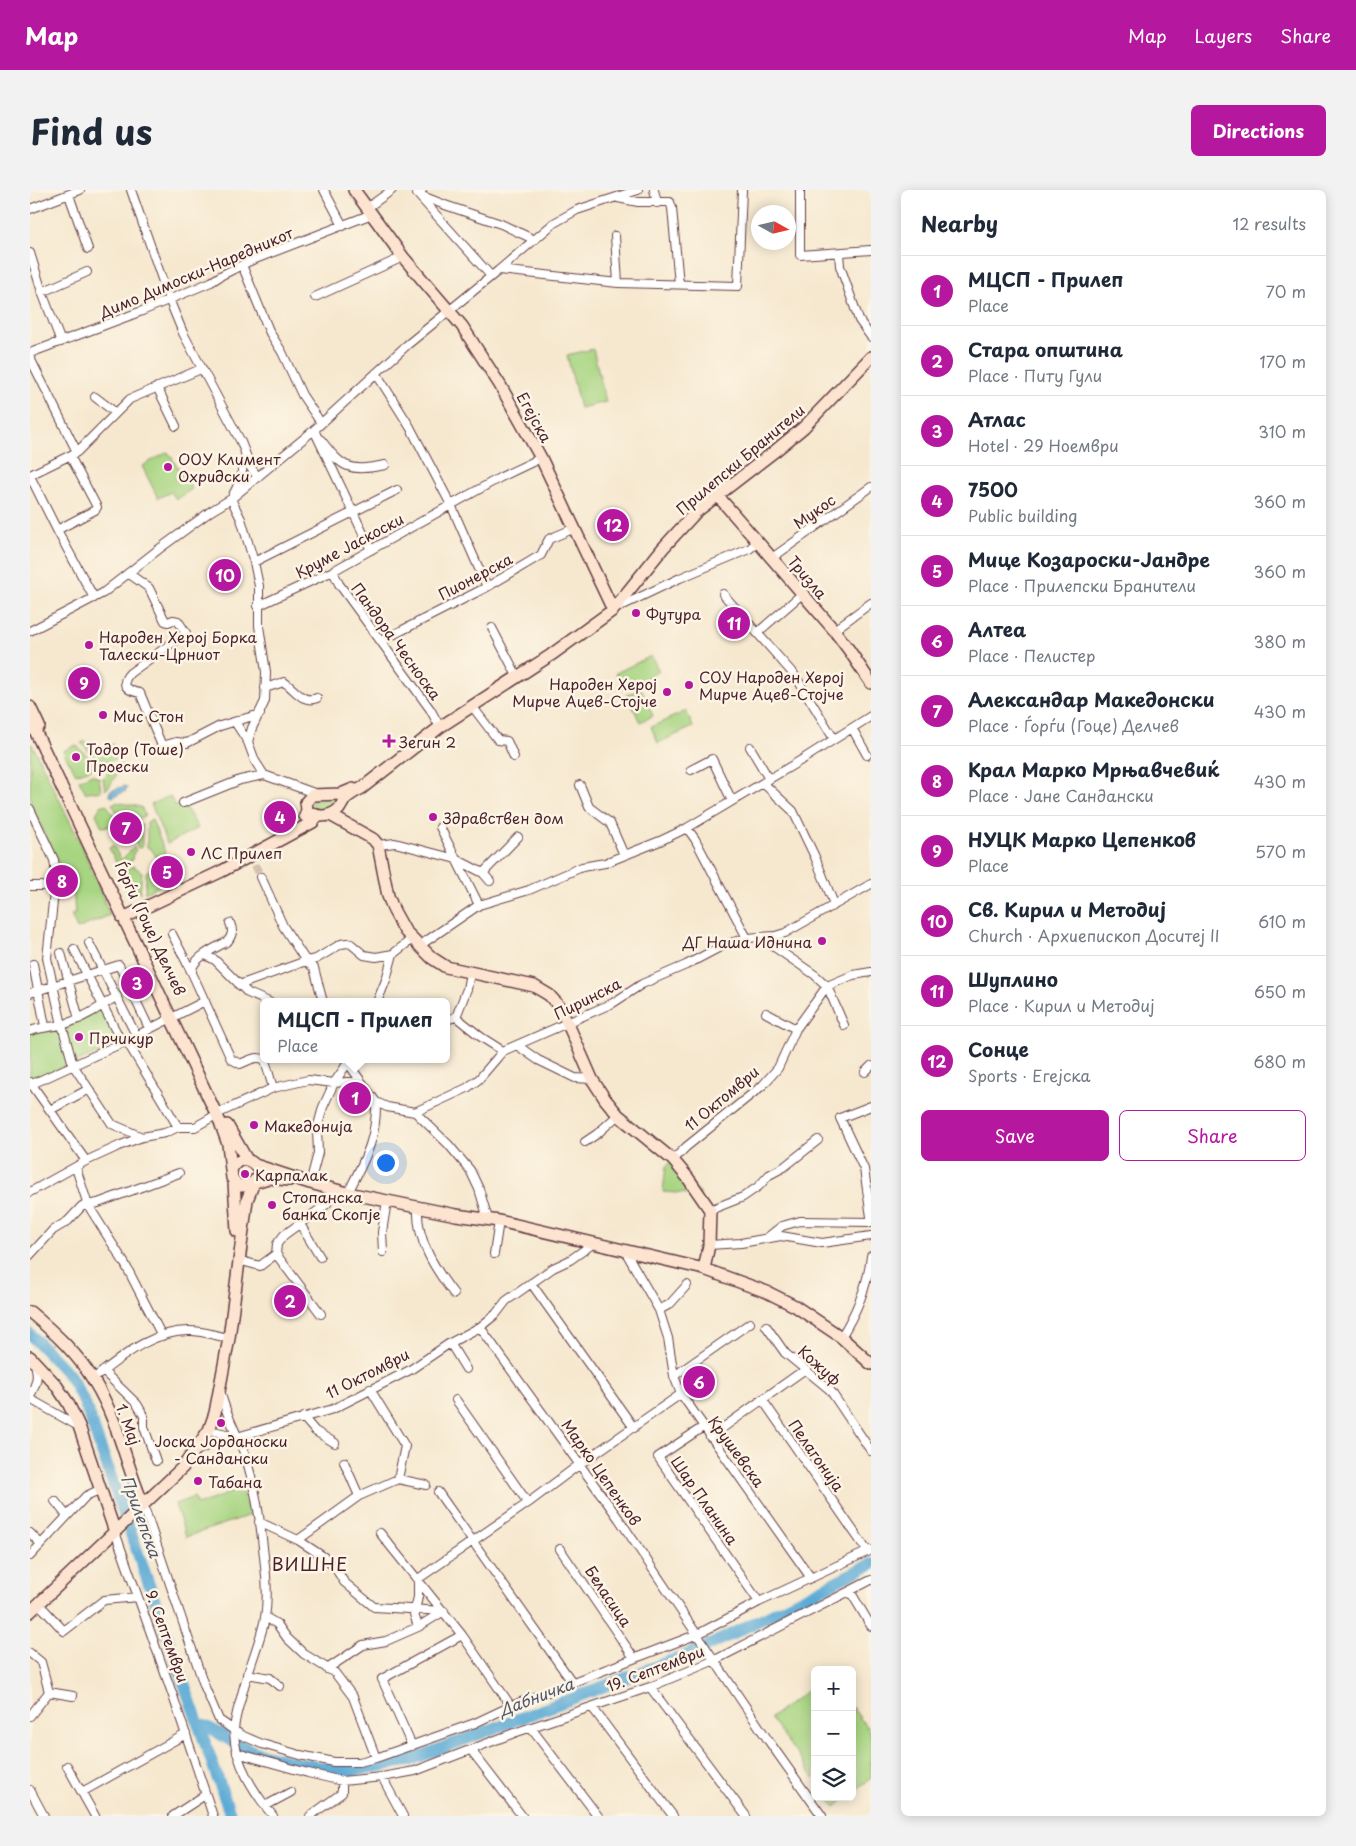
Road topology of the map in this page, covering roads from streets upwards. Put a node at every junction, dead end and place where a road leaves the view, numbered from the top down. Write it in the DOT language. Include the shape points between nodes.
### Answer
graph roads {
  1 [pos="80,190"];
  2 [pos="131,190"];
  3 [pos="324,190"];
  4 [pos="354,190"];
  5 [pos="392,190"];
  6 [pos="638,190"];
  7 [pos="654,190"];
  8 [pos="742,190"];
  9 [pos="800,190"];
  10 [pos="418,191"];
  11 [pos="69,195"];
  12 [pos="618,198"];
  13 [pos="657,203"];
  14 [pos="30,208"];
  15 [pos="370,211"];
  16 [pos="343,226"];
  17 [pos="615,236"];
  18 [pos="533,239"];
  19 [pos="88,249"];
  20 [pos="871,250"];
  21 [pos="30,252"];
  22 [pos="839,253"];
  23 [pos="403,257"];
  24 [pos="242,264"];
  25 [pos="499,270"];
  26 [pos="87,272"];
  27 [pos="491,276"];
  28 [pos="618,283"];
  29 [pos="679,284"];
  30 [pos="42,292"];
  31 [pos="315,298"];
  32 [pos="169,299"];
  33 [pos="450,311"];
  34 [pos="871,337"];
  35 [pos="61,342"];
  36 [pos="30,353"];
  37 [pos="871,357"];
  38 [pos="30,358"];
  39 [pos="201,369"];
  40 [pos="376,373"];
  41 [pos="157,387"];
  42 [pos="95,396"];
  43 [pos="116,413"];
  44 [pos="321,423"];
  45 [pos="176,426"];
  46 [pos="314,430"];
  47 [pos="245,452"];
  48 [pos="74,454"];
  49 [pos="541,458"];
  50 [pos="385,465"];
  51 [pos="30,476"];
  52 [pos="258,476"];
  53 [pos="871,487"];
  54 [pos="397,490"];
  55 [pos="717,495"];
  56 [pos="231,499"];
  57 [pos="451,505"];
  58 [pos="352,512"];
  59 [pos="575,528"];
  60 [pos="57,530"];
  61 [pos="758,542"];
  62 [pos="370,550"];
  63 [pos="772,558"];
  64 [pos="254,562"];
  65 [pos="333,571"];
  66 [pos="128,573"];
  67 [pos="487,587"];
  68 [pos="723,594"];
  69 [pos="802,594"];
  70 [pos="94,598"];
  71 [pos="871,603"];
  72 [pos="258,606"];
  73 [pos="613,610"];
  74 [pos="492,628"];
  75 [pos="31,629"];
  76 [pos="834,630"];
  77 [pos="757,633"];
  78 [pos="381,641"];
  79 [pos="517,676"];
  80 [pos="871,684"];
  81 [pos="265,688"];
  82 [pos="317,698"];
  83 [pos="472,706"];
  84 [pos="30,707"];
  85 [pos="260,714"];
  86 [pos="871,716"];
  87 [pos="30,720"];
  88 [pos="235,722"];
  89 [pos="440,727"];
  90 [pos="852,728"];
  91 [pos="834,739"];
  92 [pos="248,742"];
  93 [pos="750,747"];
  94 [pos="868,755"];
  95 [pos="514,757"];
  96 [pos="691,770"];
  97 [pos="264,775"];
  98 [pos="375,778"];
  99 [pos="766,781"];
  100 [pos="291,785"];
  101 [pos="580,786"];
  102 [pos="317,794"];
  103 [pos="333,795"];
  104 [pos="732,801"];
  105 [pos="183,803"];
  106 [pos="306,806"];
  107 [pos="340,808"];
  108 [pos="30,810"];
  109 [pos="330,815"];
  110 [pos="317,816"];
  111 [pos="349,827"];
  112 [pos="440,827"];
  113 [pos="687,828"];
  114 [pos="289,834"];
  115 [pos="518,837"];
  116 [pos="378,845"];
  117 [pos="624,855"];
  118 [pos="456,859"];
  119 [pos="483,873"];
  120 [pos="261,877"];
  121 [pos="490,881"];
  122 [pos="871,884"];
  123 [pos="30,886"];
  124 [pos="42,886"];
  125 [pos="834,904"];
  126 [pos="479,905"];
  127 [pos="126,917"];
  128 [pos="230,923"];
  129 [pos="785,933"];
  130 [pos="172,934"];
  131 [pos="747,938"];
  132 [pos="761,938"];
  133 [pos="89,943"];
  134 [pos="416,943"];
  135 [pos="74,949"];
  136 [pos="781,950"];
  137 [pos="61,954"];
  138 [pos="393,954"];
  139 [pos="205,955"];
  140 [pos="306,960"];
  141 [pos="33,964"];
  142 [pos="103,971"];
  143 [pos="871,972"];
  144 [pos="192,973"];
  145 [pos="470,973"];
  146 [pos="87,976"];
  147 [pos="68,981"];
  148 [pos="239,985"];
  149 [pos="54,986"];
  150 [pos="826,986"];
  151 [pos="34,992"];
  152 [pos="117,996"];
  153 [pos="260,998"];
  154 [pos="322,998"];
  155 [pos="379,998"];
  156 [pos="205,1001"];
  157 [pos="103,1005"];
  158 [pos="766,1013"];
  159 [pos="173,1016"];
  160 [pos="456,1017"];
  161 [pos="79,1019"];
  162 [pos="450,1019"];
  163 [pos="568,1024"];
  164 [pos="62,1025"];
  165 [pos="844,1025"];
  166 [pos="45,1026"];
  167 [pos="149,1028"];
  168 [pos="30,1029"];
  169 [pos="796,1029"];
  170 [pos="136,1035"];
  171 [pos="124,1041"];
  172 [pos="518,1046"];
  173 [pos="503,1051"];
  174 [pos="260,1058"];
  175 [pos="265,1063"];
  176 [pos="345,1063"];
  177 [pos="347,1063"];
  178 [pos="73,1065"];
  179 [pos="592,1079"];
  180 [pos="361,1081"];
  181 [pos="334,1083"];
  182 [pos="30,1084"];
  183 [pos="273,1088"];
  184 [pos="89,1089"];
  185 [pos="376,1102"];
  186 [pos="871,1106"];
  187 [pos="50,1110"];
  188 [pos="415,1112"];
  189 [pos="219,1114"];
  190 [pos="618,1115"];
  191 [pos="178,1127"];
  192 [pos="142,1137"];
  193 [pos="818,1140"];
  194 [pos="585,1142"];
  195 [pos="673,1160"];
  196 [pos="86,1161"];
  197 [pos="251,1162"];
  198 [pos="76,1168"];
  199 [pos="867,1168"];
  200 [pos="231,1170"];
  201 [pos="179,1173"];
  202 [pos="234,1182"];
  203 [pos="254,1182"];
  204 [pos="310,1183"];
  205 [pos="331,1188"];
  206 [pos="30,1192"];
  207 [pos="348,1193"];
  208 [pos="386,1201"];
  209 [pos="88,1204"];
  210 [pos="418,1207"];
  211 [pos="710,1210"];
  212 [pos="871,1217"];
  213 [pos="493,1220"];
  214 [pos="871,1222"];
  215 [pos="300,1224"];
  216 [pos="871,1236"];
  217 [pos="768,1238"];
  218 [pos="594,1243"];
  219 [pos="709,1245"];
  220 [pos="624,1249"];
  221 [pos="383,1252"];
  222 [pos="276,1254"];
  223 [pos="494,1254"];
  224 [pos="30,1255"];
  225 [pos="871,1256"];
  226 [pos="320,1257"];
  227 [pos="238,1260"];
  228 [pos="870,1265"];
  229 [pos="704,1269"];
  230 [pos="531,1283"];
  231 [pos="687,1285"];
  232 [pos="454,1294"];
  233 [pos="659,1310"];
  234 [pos="30,1312"];
  235 [pos="321,1314"];
  236 [pos="750,1323"];
  237 [pos="766,1326"];
  238 [pos="480,1327"];
  239 [pos="162,1336"];
  240 [pos="841,1337"];
  241 [pos="229,1338"];
  242 [pos="450,1343"];
  243 [pos="32,1358"];
  244 [pos="871,1364"];
  245 [pos="466,1369"];
  246 [pos="804,1370"];
  247 [pos="103,1371"];
  248 [pos="674,1376"];
  249 [pos="93,1379"];
  250 [pos="220,1389"];
  251 [pos="370,1389"];
  252 [pos="680,1394"];
  253 [pos="30,1397"];
  254 [pos="762,1399"];
  255 [pos="456,1400"];
  256 [pos="303,1416"];
  257 [pos="79,1426"];
  258 [pos="703,1427"];
  259 [pos="634,1428"];
  260 [pos="209,1430"];
  261 [pos="237,1437"];
  262 [pos="710,1437"];
  263 [pos="335,1443"];
  264 [pos="871,1451"];
  265 [pos="195,1452"];
  266 [pos="156,1461"];
  267 [pos="344,1462"];
  268 [pos="580,1464"];
  269 [pos="398,1479"];
  270 [pos="426,1485"];
  271 [pos="101,1489"];
  272 [pos="438,1492"];
  273 [pos="359,1496"];
  274 [pos="55,1501"];
  275 [pos="528,1503"];
  276 [pos="143,1504"];
  277 [pos="66,1516"];
  278 [pos="259,1522"];
  279 [pos="30,1532"];
  280 [pos="115,1532"];
  281 [pos="380,1533"];
  282 [pos="298,1540"];
  283 [pos="472,1541"];
  284 [pos="40,1543"];
  285 [pos="560,1549"];
  286 [pos="869,1551"];
  287 [pos="30,1556"];
  288 [pos="811,1578"];
  289 [pos="418,1579"];
  290 [pos="871,1580"];
  291 [pos="850,1591"];
  292 [pos="138,1597"];
  293 [pos="759,1602"];
  294 [pos="39,1604"];
  295 [pos="415,1609"];
  296 [pos="444,1611"];
  297 [pos="30,1612"];
  298 [pos="265,1617"];
  299 [pos="871,1625"];
  300 [pos="418,1627"];
  301 [pos="698,1634"];
  302 [pos="462,1635"];
  303 [pos="30,1653"];
  304 [pos="634,1658"];
  305 [pos="715,1660"];
  306 [pos="327,1669"];
  307 [pos="247,1674"];
  308 [pos="572,1682"];
  309 [pos="280,1686"];
  310 [pos="650,1687"];
  311 [pos="49,1692"];
  312 [pos="73,1696"];
  313 [pos="511,1706"];
  314 [pos="592,1707"];
  315 [pos="30,1716"];
  316 [pos="531,1728"];
  317 [pos="234,1731"];
  318 [pos="186,1734"];
  319 [pos="412,1746"];
  320 [pos="471,1750"];
  321 [pos="237,1753"];
  322 [pos="376,1758"];
  323 [pos="68,1766"];
  324 [pos="382,1777"];
  325 [pos="342,1781"];
  326 [pos="30,1790"];
  327 [pos="82,1792"];
  328 [pos="291,1792"];
  329 [pos="205,1795"];
  330 [pos="265,1806"];
  331 [pos="44,1816"];
  332 [pos="95,1816"];
  333 [pos="173,1816"];
  334 [pos="213,1816"];
  335 [pos="273,1816"];
  336 [pos="310,1816"];
  337 [pos="403,1816"];
  338 [pos="522,1816"];
  339 [pos="598,1816"];
  340 [pos="673,1816"];
  341 [pos="746,1816"];
  342 [pos="822,1816"];
  1 -- 11 [label="street"];
  2 -- 32 [label="street"];
  3 -- 16 [label="street"];
  4 -- 15 [label="street, Егејска"];
  5 -- 15 [label="street, Димо Димоски-Наредникот"];
  6 -- 12 [label="street"];
  7 -- 13 [label="street"];
  8 -- 29 [label="street" via="738,286"];
  9 -- 22 [label="street" via="800,255"];
  10 -- 18 [label="street" via="445,205"];
  10 -- 27 [label="street"];
  11 -- 14 [label="street"];
  11 -- 19 [label="street"];
  12 -- 13 [label="street"];
  12 -- 18 [label="street" via="577,210"];
  13 -- 29 [label="street" via="667,201 672,208"];
  15 -- 16 [label="street, Димо Димоски-Наредникот"];
  15 -- 23 [label="street, Егејска"];
  16 -- 24 [label="street, Димо Димоски-Наредникот"];
  17 -- 28 [label="street"];
  18 -- 25 [label="street"];
  20 -- 22 [label="street"];
  21 -- 30 [label="street"];
  22 -- 34 [label="street" via="840,266 859,320"];
  23 -- 31 [label="street"];
  23 -- 33 [label="street, Егејска"];
  24 -- 32 [label="street, Димо Димоски-Наредникот" via="211,282"];
  24 -- 44 [label="street" via="270,333 302,395"];
  25 -- 27 [label="street"];
  25 -- 28 [label="street"];
  26 -- 30 [label="street"];
  27 -- 33 [label="street"];
  28 -- 29 [label="street"];
  30 -- 35 [label="street"];
  32 -- 35 [label="street, Димо Димоски-Наредникот"];
  32 -- 39 [label="street"];
  33 -- 40 [label="street"];
  33 -- 49 [label="street, Егејска" via="500,384"];
  35 -- 36 [label="street, Димо Димоски-Наредникот"];
  37 -- 55 [label="street, Прилепски Бранители" via="804,426"];
  38 -- 48 [label="street"];
  39 -- 41 [label="street"];
  39 -- 47 [label="street"];
  40 -- 44 [label="street"];
  40 -- 57 [label="street"];
  41 -- 43 [label="street" via="130,399"];
  41 -- 45 [label="street"];
  42 -- 43 [label="street"];
  43 -- 48 [label="street"];
  44 -- 46 [label="street"];
  46 -- 50 [label="street" via="341,464 364,469"];
  46 -- 52 [label="street"];
  46 -- 58 [label="street"];
  47 -- 52 [label="street"];
  47 -- 56 [label="street" via="240,481"];
  48 -- 51 [label="street"];
  48 -- 60 [label="street" via="97,507"];
  49 -- 57 [label="street, Круме Јаскоски"];
  49 -- 59 [label="street, Егејска"];
  51 -- 60 [label="street"];
  52 -- 56 [label="street"];
  53 -- 63 [label="street, Мукос"];
  54 -- 58 [label="street"];
  55 -- 61 [label="street, Тризла"];
  55 -- 73 [label="street, Прилепски Бранители" via="696,512 663,548"];
  56 -- 64 [label="street" via="241,519"];
  56 -- 66 [label="street"];
  57 -- 62 [label="street, Круме Јаскоски"];
  57 -- 67 [label="street"];
  58 -- 62 [label="street"];
  58 -- 64 [label="street"];
  59 -- 67 [label="street, Пионерска" via="549,539 541,556"];
  59 -- 73 [label="street, Егејска"];
  60 -- 70 [label="street"];
  61 -- 63 [label="street, Тризла"];
  61 -- 73 [label="street, Прилепски Бранители" via="749,549"];
  62 -- 65 [label="street, Круме Јаскоски"];
  63 -- 69 [label="street, Тризла"];
  64 -- 72 [label="street"];
  65 -- 72 [label="street, Круме Јаскоски"];
  65 -- 78 [label="street, Пандора Чесноска"];
  66 -- 70 [label="street"];
  66 -- 88 [label="street" via="149,588 165,620 178,620 186,633 130,673 124,682 130,692 140,694 162,746 187,743"];
  67 -- 78 [label="street, Пионерска"];
  68 -- 77 [label="street"];
  69 -- 76 [label="street, Тризла"];
  69 -- 77 [label="street"];
  70 -- 75 [label="street"];
  71 -- 76 [label="street"];
  72 -- 81 [label="street"];
  73 -- 79 [label="street, Прилепски Бранители"];
  74 -- 79 [label="street"];
  76 -- 80 [label="street, Тризла"];
  77 -- 91 [label="street" via="796,677"];
  78 -- 89 [label="street, Пандора Чесноска"];
  79 -- 83 [label="street, Прилепски Бранители"];
  81 -- 82 [label="street" via="284,682 298,695 312,700"];
  81 -- 85 [label="street"];
  83 -- 89 [label="street, Прилепски Бранители"];
  83 -- 95 [label="street" via="498,740 507,741"];
  84 -- 127 [label="street, Ѓорѓи (Гоце) Делчев"];
  85 -- 88 [label="street"];
  85 -- 92 [label="street"];
  86 -- 90 [label="street"];
  87 -- 127 [label="street, Ѓорѓи (Гоце) Делчев"];
  88 -- 92 [label="street"];
  89 -- 98 [label="street, Прилепски Бранители"];
  90 -- 91 [label="street"];
  90 -- 94 [label="street"];
  91 -- 99 [label="street"];
  92 -- 97 [label="street"];
  93 -- 99 [label="street"];
  96 -- 104 [label="street" via="712,759"];
  97 -- 100 [label="street"];
  97 -- 105 [label="street" via="240,780"];
  98 -- 103 [label="street, Прилепски Бранители"];
  98 -- 107 [label="street, Прилепски Бранители" via="344,800"];
  99 -- 104 [label="street"];
  99 -- 125 [label="street" via="793,811"];
  100 -- 102 [label="street"];
  100 -- 106 [label="street" via="301,792"];
  101 -- 117 [label="street" via="589,807 610,823"];
  102 -- 103 [label="street"];
  102 -- 106 [label="street" via="312,795"];
  103 -- 107 [label="street" via="338,798"];
  104 -- 113 [label="street"];
  106 -- 110 [label="street"];
  106 -- 114 [label="street" via="301,823"];
  107 -- 109 [label="street"];
  107 -- 111 [label="street"];
  108 -- 149 [label="street" via="54,860 56,874 48,958"];
  109 -- 110 [label="street"];
  109 -- 111 [label="street"];
  110 -- 114 [label="street" via="313,822"];
  111 -- 116 [label="street"];
  112 -- 118 [label="street"];
  113 -- 117 [label="street"];
  113 -- 131 [label="street"];
  114 -- 127 [label="street" via="252,860"];
  115 -- 119 [label="street"];
  116 -- 118 [label="street" via="395,843"];
  116 -- 134 [label="street" via="394,912"];
  117 -- 126 [label="street" via="605,863 582,866 529,890"];
  118 -- 119 [label="street"];
  118 -- 126 [label="street"];
  119 -- 121 [label="street"];
  120 -- 140 [label="street" via="283,926"];
  122 -- 125 [label="street"];
  123 -- 124 [label="street"];
  125 -- 129 [label="street"];
  126 -- 134 [label="street"];
  127 -- 159 [label="street, Ѓорѓи (Гоце) Делчев"];
  128 -- 139 [label="street" via="232,936"];
  129 -- 132 [label="street, Пиринска"];
  129 -- 136 [label="street"];
  130 -- 144 [label="street"];
  131 -- 132 [label="street, Пиринска"];
  131 -- 163 [label="street, Пиринска" via="724,945 642,984 613,1003"];
  132 -- 136 [label="street"];
  133 -- 142 [label="street"];
  134 -- 138 [label="street"];
  134 -- 145 [label="street" via="446,967"];
  135 -- 146 [label="street"];
  136 -- 150 [label="street"];
  137 -- 147 [label="street"];
  138 -- 140 [label="street" via="364,955 347,943 316,959"];
  138 -- 155 [label="street"];
  139 -- 144 [label="street" via="195,961"];
  139 -- 148 [label="street" via="215,960"];
  140 -- 148 [label="street"];
  140 -- 154 [label="street" via="314,968"];
  141 -- 151 [label="street"];
  142 -- 146 [label="street"];
  142 -- 152 [label="street"];
  142 -- 167 [label="street" via="119,965"];
  143 -- 150 [label="street"];
  144 -- 156 [label="street"];
  145 -- 160 [label="street"];
  145 -- 163 [label="street" via="534,986 558,1005"];
  146 -- 147 [label="street"];
  146 -- 157 [label="street"];
  147 -- 149 [label="street"];
  147 -- 161 [label="street"];
  148 -- 153 [label="street"];
  149 -- 151 [label="street"];
  149 -- 164 [label="street"];
  150 -- 165 [label="street"];
  150 -- 169 [label="street, 11 Октомври"];
  151 -- 166 [label="street"];
  152 -- 157 [label="street"];
  152 -- 170 [label="street"];
  156 -- 159 [label="street"];
  156 -- 174 [label="street" via="231,1059 240,1064"];
  157 -- 161 [label="street"];
  157 -- 171 [label="street"];
  158 -- 169 [label="street"];
  159 -- 167 [label="street"];
  159 -- 189 [label="street, Ѓорѓи (Гоце) Делчев"];
  160 -- 162 [label="street"];
  160 -- 173 [label="street"];
  161 -- 164 [label="street"];
  163 -- 172 [label="street, Пиринска"];
  163 -- 179 [label="street"];
  164 -- 166 [label="street"];
  164 -- 178 [label="street"];
  166 -- 168 [label="street"];
  167 -- 170 [label="street"];
  169 -- 195 [label="street, 11 Октомври" via="778,1068 763,1085"];
  170 -- 171 [label="street"];
  171 -- 178 [label="street"];
  171 -- 191 [label="street"];
  172 -- 173 [label="street, Пиринска"];
  172 -- 179 [label="street" via="575,1078"];
  173 -- 188 [label="street" via="467,1088"];
  175 -- 183 [label="street"];
  176 -- 181 [label="street"];
  177 -- 180 [label="street"];
  178 -- 182 [label="street"];
  178 -- 184 [label="street"];
  179 -- 190 [label="street"];
  180 -- 181 [label="street"];
  180 -- 185 [label="street"];
  181 -- 183 [label="street" via="308,1080"];
  181 -- 204 [label="street" via="317,1129 318,1153"];
  182 -- 187 [label="street"];
  183 -- 189 [label="street"];
  184 -- 187 [label="street"];
  184 -- 192 [label="street" via="112,1124"];
  185 -- 188 [label="street"];
  185 -- 207 [label="street" via="377,1118 369,1152"];
  186 -- 199 [label="street" via="840,1118"];
  187 -- 196 [label="street"];
  188 -- 213 [label="street" via="470,1170"];
  189 -- 191 [label="street" via="195,1127"];
  189 -- 197 [label="street, Ѓорѓи (Гоце) Делчев"];
  189 -- 200 [label="street, Ѓорѓи (Гоце) Делчев" via="228,1144"];
  190 -- 194 [label="street"];
  190 -- 195 [label="street"];
  191 -- 192 [label="street"];
  192 -- 196 [label="street"];
  193 -- 211 [label="street" via="743,1197"];
  195 -- 211 [label="street"];
  196 -- 198 [label="street"];
  197 -- 200 [label="street" via="239,1160"];
  197 -- 203 [label="street" via="257,1174"];
  197 -- 204 [label="street"];
  198 -- 206 [label="street"];
  198 -- 209 [label="street"];
  199 -- 212 [label="street"];
  200 -- 202 [label="street"];
  201 -- 209 [label="street"];
  202 -- 203 [label="street" via="242,1186"];
  202 -- 227 [label="street"];
  203 -- 204 [label="street" via="268,1178"];
  203 -- 227 [label="street" via="247,1200"];
  204 -- 205 [label="street"];
  205 -- 207 [label="street"];
  205 -- 215 [label="street" via="327,1204"];
  207 -- 208 [label="street"];
  208 -- 210 [label="street"];
  208 -- 221 [label="street"];
  209 -- 224 [label="street" via="53,1230"];
  209 -- 239 [label="street" via="125,1264"];
  210 -- 213 [label="street"];
  210 -- 232 [label="street" via="417,1221 426,1250"];
  211 -- 219 [label="street"];
  213 -- 218 [label="street"];
  213 -- 223 [label="street"];
  214 -- 217 [label="street" via="800,1221 782,1226"];
  215 -- 222 [label="street" via="284,1235 277,1244"];
  215 -- 226 [label="street"];
  216 -- 217 [label="street" via="822,1243 782,1236"];
  217 -- 219 [label="street"];
  218 -- 220 [label="street"];
  218 -- 230 [label="street, 11 Октомври"];
  219 -- 229 [label="street"];
  220 -- 229 [label="street"];
  220 -- 233 [label="street, Крушевска"];
  222 -- 227 [label="street" via="260,1266"];
  222 -- 235 [label="street"];
  225 -- 228 [label="street"];
  227 -- 241 [label="street, 11 Октомври"];
  228 -- 240 [label="street" via="852,1319"];
  229 -- 240 [label="street" via="767,1292 795,1306"];
  230 -- 238 [label="street, 11 Октомври" via="506,1301"];
  230 -- 259 [label="street"];
  231 -- 233 [label="street" via="670,1304"];
  233 -- 248 [label="street, Крушевска" via="668,1338"];
  234 -- 249 [label="street, 1. Мај" via="75,1354"];
  236 -- 248 [label="street"];
  237 -- 246 [label="street, Кожуф" via="785,1353"];
  238 -- 242 [label="street, 11 Октомври"];
  238 -- 268 [label="street, Марко Цепенков"];
  239 -- 241 [label="street" via="192,1331"];
  239 -- 247 [label="street" via="126,1352"];
  240 -- 244 [label="street"];
  241 -- 250 [label="street, 11 Октомври"];
  242 -- 245 [label="street"];
  242 -- 251 [label="street, 11 Октомври" via="410,1370"];
  243 -- 253 [label="street" via="37,1383"];
  243 -- 257 [label="street, 9. Септември" via="56,1384"];
  246 -- 254 [label="street"];
  246 -- 264 [label="street, Кожуф" via="830,1390"];
  247 -- 249 [label="street"];
  247 -- 266 [label="street, 1. Мај" via="137,1404 144,1416 144,1426"];
  248 -- 252 [label="street, Крушевска"];
  249 -- 276 [label="street, 1. Мај" via="109,1412"];
  250 -- 260 [label="street, 11 Октомври"];
  250 -- 261 [label="street" via="224,1409"];
  251 -- 256 [label="street, 11 Октомври" via="333,1409"];
  251 -- 269 [label="street" via="405,1446"];
  252 -- 258 [label="street, Крушевска"];
  252 -- 259 [label="street"];
  253 -- 257 [label="street"];
  254 -- 262 [label="street"];
  254 -- 286 [label="street, Пелагонија"];
  255 -- 275 [label="street"];
  256 -- 261 [label="street, 11 Октомври"];
  256 -- 263 [label="street" via="315,1431"];
  257 -- 271 [label="street, 9. Септември"];
  258 -- 262 [label="street, Крушевска"];
  258 -- 293 [label="street, Шар Планина" via="658,1457"];
  259 -- 268 [label="street"];
  260 -- 261 [label="street"];
  260 -- 265 [label="street, 11 Октомври"];
  261 -- 265 [label="street, 11 Октомври" via="212,1443"];
  261 -- 278 [label="street" via="251,1474"];
  262 -- 288 [label="street, Крушевска"];
  265 -- 276 [label="street, 11 Октомври"];
  267 -- 273 [label="street"];
  268 -- 275 [label="street"];
  268 -- 301 [label="street, Марко Цепенков"];
  269 -- 270 [label="street"];
  269 -- 273 [label="street"];
  271 -- 277 [label="street" via="86,1496"];
  271 -- 280 [label="street, 9. Септември"];
  272 -- 283 [label="street"];
  273 -- 282 [label="street"];
  274 -- 277 [label="street"];
  275 -- 283 [label="street"];
  276 -- 280 [label="street, 11 Октомври"];
  276 -- 317 [label="street, 1. Мај" via="213,1709 219,1720"];
  277 -- 284 [label="street"];
  278 -- 282 [label="street"];
  278 -- 298 [label="street" via="266,1579"];
  279 -- 284 [label="street"];
  280 -- 292 [label="street, 9. Септември"];
  280 -- 294 [label="street"];
  281 -- 289 [label="street"];
  282 -- 295 [label="street" via="324,1557 344,1582 374,1607"];
  283 -- 289 [label="street"];
  283 -- 308 [label="street"];
  284 -- 287 [label="street"];
  285 -- 304 [label="street, Беласица"];
  286 -- 288 [label="street, 1. Мај"];
  288 -- 293 [label="street, 1. Мај"];
  289 -- 295 [label="street"];
  289 -- 296 [label="street"];
  290 -- 291 [label="street, 19. Септември"];
  291 -- 299 [label="street"];
  291 -- 305 [label="street, 19. Септември"];
  292 -- 294 [label="street" via="104,1600 64,1631"];
  292 -- 318 [label="street, 9. Септември"];
  293 -- 301 [label="street, 1. Мај"];
  294 -- 297 [label="street"];
  295 -- 296 [label="street"];
  295 -- 300 [label="street"];
  296 -- 300 [label="street"];
  296 -- 302 [label="street"];
  298 -- 306 [label="street" via="277,1624 304,1654"];
  298 -- 307 [label="street"];
  300 -- 306 [label="street" via="386,1641 363,1645"];
  301 -- 304 [label="street, 1. Мај"];
  301 -- 305 [label="street, Марко Цепенков"];
  302 -- 313 [label="street"];
  302 -- 319 [label="street" via="382,1679"];
  303 -- 311 [label="street" via="41,1662"];
  304 -- 308 [label="street, 1. Мај"];
  305 -- 310 [label="street, 19. Септември"];
  305 -- 342 [label="street, Марко Цепенков"];
  306 -- 322 [label="street" via="353,1697"];
  307 -- 309 [label="street" via="270,1678"];
  307 -- 317 [label="street"];
  308 -- 313 [label="street, 1. Мај"];
  310 -- 314 [label="street, 19. Септември"];
  310 -- 341 [label="street"];
  311 -- 312 [label="street"];
  311 -- 315 [label="street"];
  313 -- 319 [label="street, 1. Мај"];
  314 -- 316 [label="street, 19. Септември"];
  314 -- 340 [label="street"];
  316 -- 320 [label="street, 19. Септември"];
  316 -- 339 [label="street"];
  317 -- 321 [label="street"];
  317 -- 322 [label="street, 1. Мај" via="262,1744 334,1762"];
  318 -- 327 [label="street"];
  318 -- 329 [label="street, 9. Септември"];
  319 -- 322 [label="street, 1. Мај"];
  320 -- 324 [label="street, 19. Септември" via="415,1771"];
  320 -- 338 [label="street"];
  321 -- 325 [label="street, 19. Септември"];
  321 -- 330 [label="street" via="246,1778"];
  323 -- 327 [label="street"];
  324 -- 325 [label="street, 19. Септември"];
  324 -- 337 [label="street"];
  325 -- 336 [label="street" via="342,1793"];
  326 -- 331 [label="street"];
  327 -- 332 [label="street"];
  328 -- 330 [label="street"];
  329 -- 333 [label="street"];
  329 -- 334 [label="street, 9. Септември"];
  330 -- 335 [label="street"];
}
